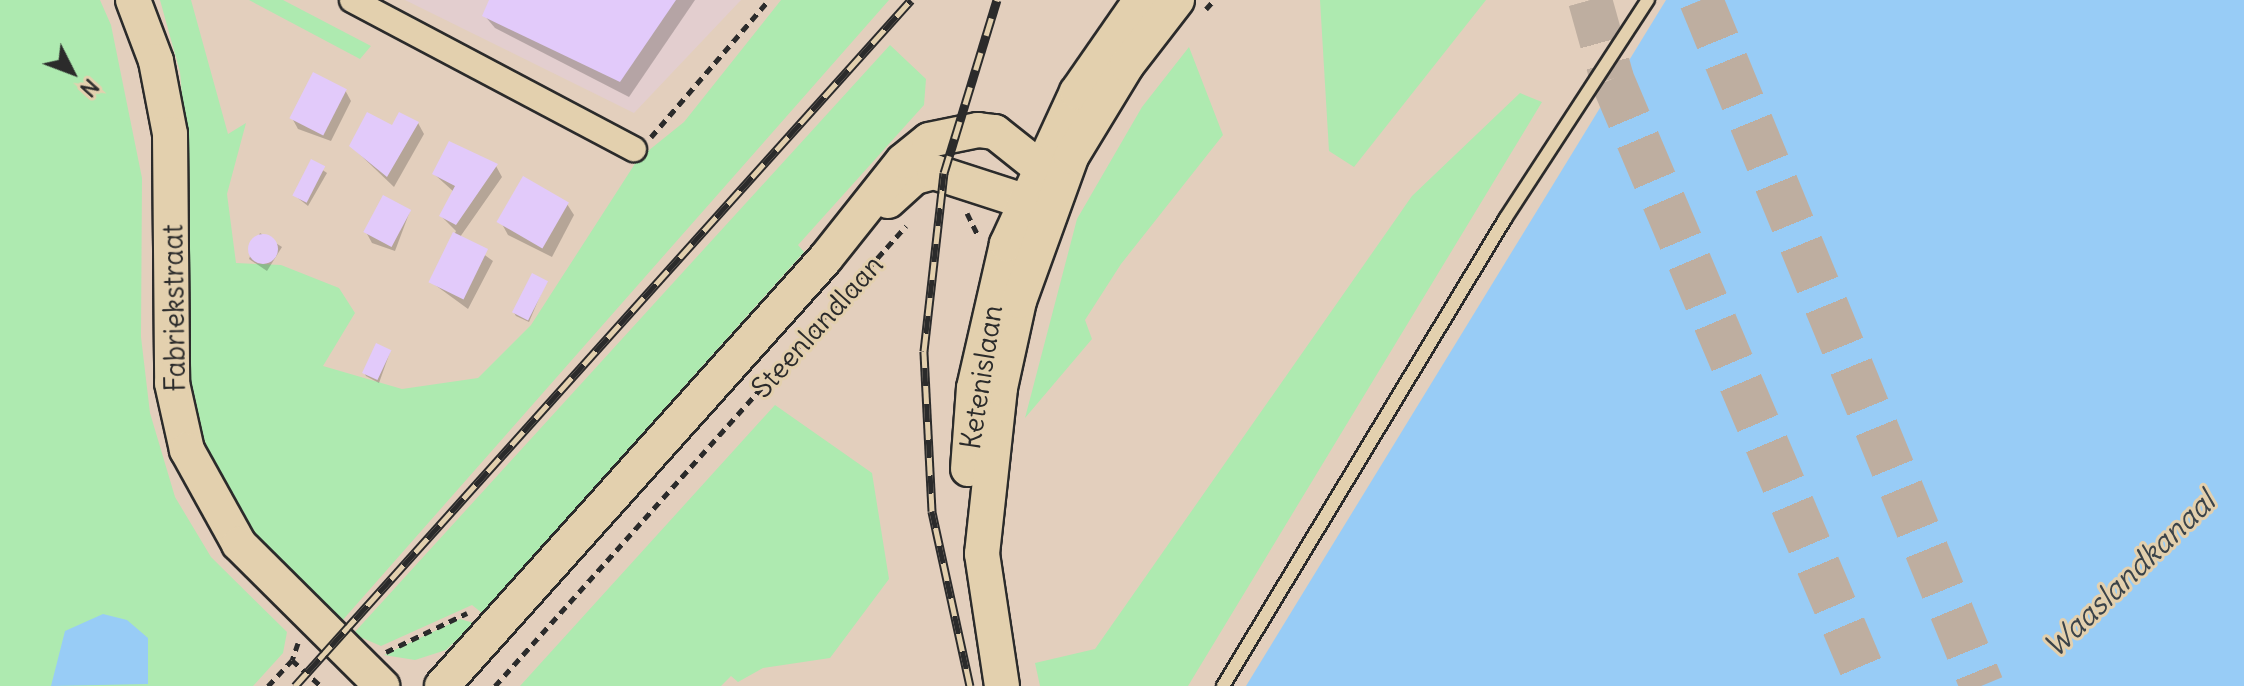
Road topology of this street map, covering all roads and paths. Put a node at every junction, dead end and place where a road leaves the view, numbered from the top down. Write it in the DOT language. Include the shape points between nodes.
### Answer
graph roads {
  1 [pos="133,0"];
  2 [pos="352,0"];
  3 [pos="769,0"];
  4 [pos="1141,0"];
  5 [pos="1214,0"];
  6 [pos="1648,0"];
  7 [pos="1186,10"];
  8 [pos="634,149"];
  9 [pos="1039,167"];
  10 [pos="1036,206"];
  11 [pos="959,207"];
  12 [pos="911,220"];
  13 [pos="977,248"];
  14 [pos="825,259"];
  15 [pos="307,616"];
  16 [pos="492,631"];
  17 [pos="351,657"];
  18 [pos="521,657"];
  19 [pos="292,660"];
  20 [pos="268,686"];
  21 [pos="321,686"];
  22 [pos="382,686"];
  23 [pos="442,686"];
  24 [pos="495,686"];
  25 [pos="1002,686"];
  26 [pos="1223,686"];
  1 -- 15 [label="main road, Fabriekstraat" via="156,61 170,134 172,383 187,450 239,544"];
  2 -- 8 [label="street"];
  3 -- 8 [label="path" via="666,127"];
  4 -- 9 [label="main road" via="1104,48"];
  5 -- 7 [label="path"];
  6 -- 26 [label="lane" via="1505,219"];
  7 -- 10 [label="main road" via="1101,105"];
  9 -- 10 [label="main road"];
  9 -- 14 [label="main road, Steenlandlaan" via="995,132 929,140 903,161"];
  10 -- 14 [label="main road, Steenlandlaan" via="957,175 915,177"];
  10 -- 25 [label="main road, Ketenislaan" via="974,388 968,469 973,542 982,554"];
  11 -- 13 [label="path" via="974,224"];
  12 -- 18 [label="path, Steenlandlaan"];
  14 -- 16 [label="main road, Steenlandlaan"];
  15 -- 17 [label="main road, Fabriekstraat"];
  15 -- 19 [label="path"];
  16 -- 17 [label="path" via="471,611 394,650"];
  16 -- 18 [label="path"];
  16 -- 23 [label="main road, Steenlandlaan"];
  17 -- 22 [label="main road, Fabriekstraat"];
  18 -- 24 [label="path, Steenlandlaan"];
  19 -- 20 [label="path"];
  19 -- 21 [label="path"];
}
